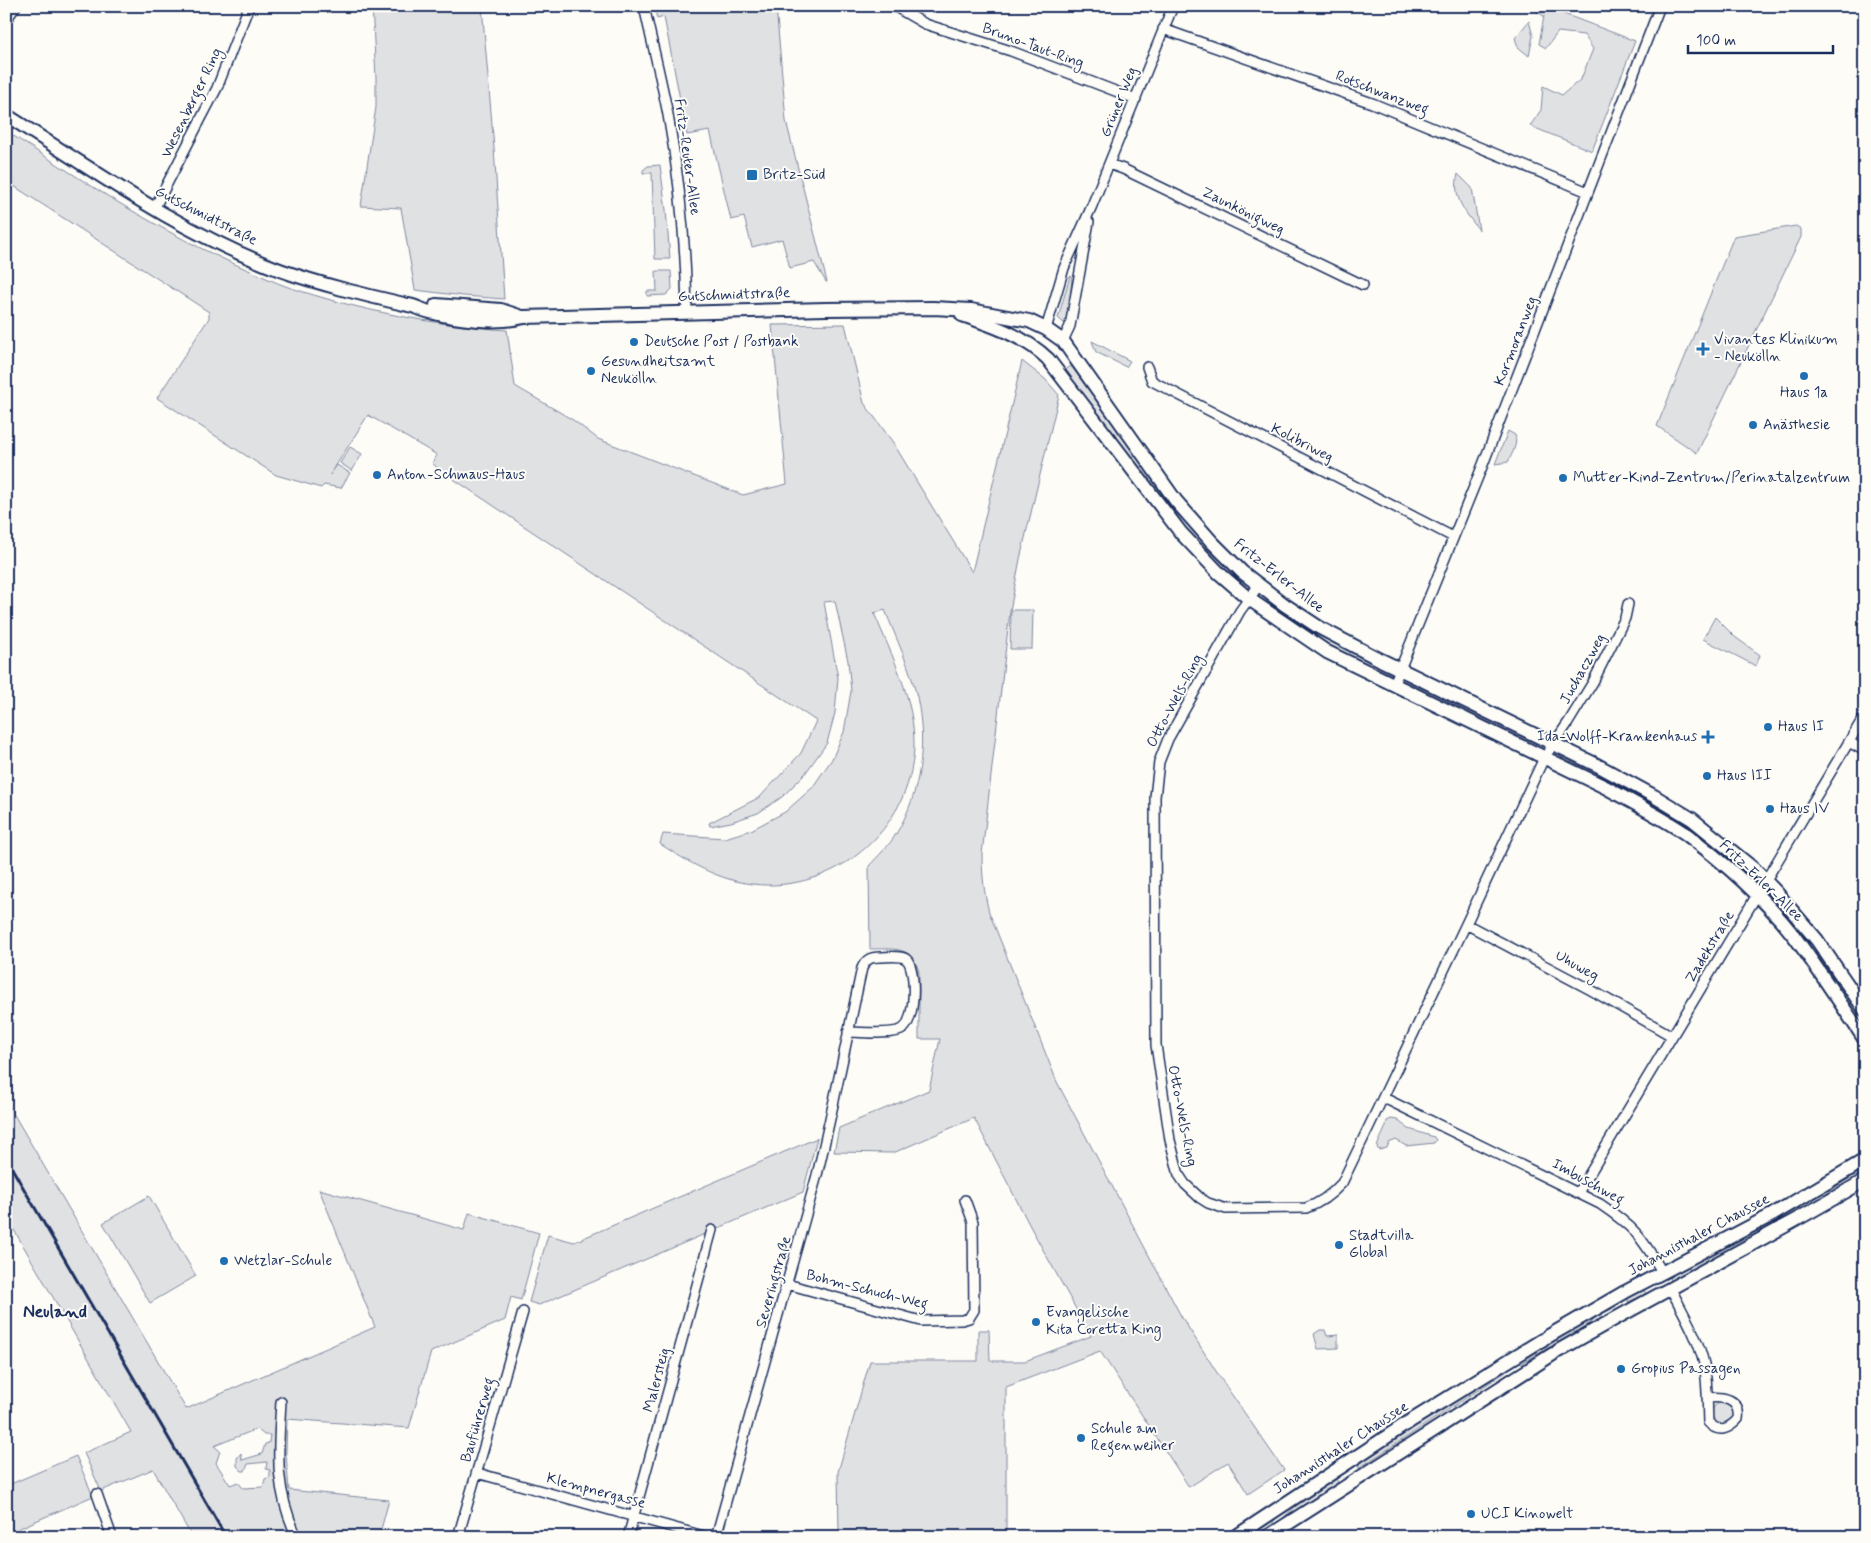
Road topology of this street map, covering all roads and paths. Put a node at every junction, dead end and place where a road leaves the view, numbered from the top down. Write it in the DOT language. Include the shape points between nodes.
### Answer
graph roads {
  1 [pos="16,6"];
  2 [pos="249,6"];
  3 [pos="644,6"];
  4 [pos="894,6"];
  5 [pos="1173,6"];
  6 [pos="1660,6"];
  7 [pos="6,20"];
  8 [pos="1163,29"];
  9 [pos="1136,99"];
  10 [pos="6,115"];
  11 [pos="1109,164"];
  12 [pos="1588,192"];
  13 [pos="1091,208"];
  14 [pos="154,209"];
  15 [pos="1363,285"];
  16 [pos="946,310"];
  17 [pos="687,313"];
  18 [pos="1046,329"];
  19 [pos="1063,341"];
  20 [pos="1036,347"];
  21 [pos="1048,359"];
  22 [pos="1147,367"];
  23 [pos="1453,537"];
  24 [pos="1259,584"];
  25 [pos="1249,599"];
  26 [pos="1628,604"];
  27 [pos="1400,669"];
  28 [pos="1394,684"];
  29 [pos="1865,714"];
  30 [pos="1849,742"];
  31 [pos="1554,744"];
  32 [pos="1865,751"];
  33 [pos="1544,758"];
  34 [pos="1765,880"];
  35 [pos="1756,896"];
  36 [pos="1466,924"];
  37 [pos="1865,1010"];
  38 [pos="848,1032"];
  39 [pos="1672,1036"];
  40 [pos="1865,1040"];
  41 [pos="1384,1098"];
  42 [pos="1865,1160"];
  43 [pos="1865,1180"];
  44 [pos="1578,1192"];
  45 [pos="965,1200"];
  46 [pos="712,1230"];
  47 [pos="1662,1272"];
  48 [pos="787,1284"];
  49 [pos="1671,1289"];
  50 [pos="523,1312"];
  51 [pos="1707,1398"];
  52 [pos="281,1402"];
  53 [pos="477,1473"];
  54 [pos="98,1494"];
  55 [pos="634,1516"];
  56 [pos="112,1537"];
  57 [pos="297,1537"];
  58 [pos="458,1537"];
  59 [pos="628,1537"];
  60 [pos="707,1537"];
  61 [pos="716,1537"];
  62 [pos="1236,1537"];
  63 [pos="1267,1537"];
  1 -- 7 [label="street"];
  2 -- 14 [label="street, Wesenberger Ring" via="217,88"];
  3 -- 17 [label="street, Fritz-Reuter-Allee" via="675,158 684,234"];
  4 -- 9 [label="street, Bruno-Taut-Ring" via="925,24"];
  5 -- 8 [label="street, Grüner Weg"];
  6 -- 12 [label="street, Kormoranweg"];
  8 -- 9 [label="street, Grüner Weg"];
  8 -- 12 [label="street, Rotschwanzweg" via="1372,102"];
  9 -- 11 [label="street, Grüner Weg"];
  10 -- 14 [label="street, Gutschmidtstraße"];
  11 -- 13 [label="street, Grüner Weg"];
  11 -- 15 [label="street, Zaunkönigweg"];
  12 -- 23 [label="street, Kormoranweg"];
  13 -- 18 [label="street, Grüner Weg" via="1064,268"];
  13 -- 19 [label="street, Grüner Weg" via="1070,326"];
  14 -- 17 [label="street, Gutschmidtstraße" via="198,234 280,270 430,312 507,321 524,317"];
  16 -- 17 [label="street, Gutschmidtstraße" via="898,308"];
  16 -- 18 [label="street, Gutschmidtstraße" via="995,314 1029,321"];
  16 -- 20 [label="street, Gutschmidtstraße" via="994,326"];
  18 -- 19 [label="street, Fritz-Erler-Allee"];
  18 -- 20 [label="street"];
  19 -- 21 [label="street"];
  19 -- 24 [label="street, Fritz-Erler-Allee" via="1176,501 1234,565"];
  20 -- 21 [label="street, Fritz-Erler-Allee"];
  21 -- 25 [label="street, Fritz-Erler-Allee" via="1181,534"];
  22 -- 23 [label="street, Kolibriweg" via="1152,381"];
  23 -- 27 [label="street, Kormoranweg"];
  24 -- 25 [label="street, Otto-Wels-Ring"];
  24 -- 27 [label="street, Fritz-Erler-Allee" via="1320,628"];
  25 -- 28 [label="street, Fritz-Erler-Allee" via="1327,652"];
  25 -- 41 [label="street, Otto-Wels-Ring" via="1168,739 1157,776 1154,813 1155,1026 1159,1073 1175,1165 1191,1191 1216,1206 1240,1210 1306,1208 1331,1195 1342,1183"];
  26 -- 31 [label="street, Juchaczweg" via="1593,682"];
  27 -- 28 [label="street, Kormoranweg"];
  27 -- 31 [label="street, Fritz-Erler-Allee"];
  28 -- 33 [label="street, Fritz-Erler-Allee"];
  29 -- 30 [label="street, Zadekstraße"];
  30 -- 32 [label="street"];
  30 -- 34 [label="street, Zadekstraße"];
  31 -- 33 [label="street"];
  31 -- 34 [label="street, Fritz-Erler-Allee" via="1692,818"];
  33 -- 35 [label="street, Fritz-Erler-Allee" via="1607,788 1684,833 1723,863"];
  33 -- 36 [label="street, Otto-Wels-Ring"];
  34 -- 35 [label="street, Zadekstraße"];
  34 -- 37 [label="street, Fritz-Erler-Allee" via="1817,940"];
  35 -- 39 [label="street, Zadekstraße"];
  35 -- 40 [label="street, Fritz-Erler-Allee" via="1798,942"];
  36 -- 39 [label="street, Uhuweg"];
  36 -- 41 [label="street, Otto-Wels-Ring"];
  38 -- 38 [label="street, Severingstraße" via="866,961 875,957 906,959 912,967 913,1003 907,1026 898,1031"];
  38 -- 48 [label="street, Severingstraße" via="823,1149"];
  39 -- 44 [label="street, Zadekstraße"];
  41 -- 44 [label="street, Imbuschweg"];
  42 -- 47 [label="street, Johannisthaler Chaussee" via="1772,1215"];
  43 -- 49 [label="street"];
  44 -- 47 [label="street, Imbuschweg" via="1620,1217 1635,1231"];
  45 -- 48 [label="street, Bohm-Schuch-Weg" via="973,1222 974,1310 969,1318 921,1321"];
  46 -- 55 [label="street, Malersteig"];
  47 -- 49 [label="street, Imbuschweg"];
  47 -- 62 [label="street, Johannisthaler Chaussee" via="1544,1338 1409,1422"];
  48 -- 61 [label="street, Severingstraße"];
  49 -- 51 [label="street, Imbuschweg" via="1701,1353"];
  49 -- 63 [label="street" via="1555,1353"];
  50 -- 53 [label="street, Bauführerweg"];
  51 -- 51 [label="street, Imbuschweg" via="1728,1399 1736,1406 1738,1419 1728,1429 1719,1430 1711,1426"];
  52 -- 57 [label="street" via="279,1479 288,1518"];
  53 -- 55 [label="street, Klempnergasse"];
  53 -- 58 [label="street, Bauführerweg"];
  54 -- 56 [label="street"];
  55 -- 59 [label="street, Malersteig"];
  55 -- 60 [label="street, Klempnergasse"];
}
